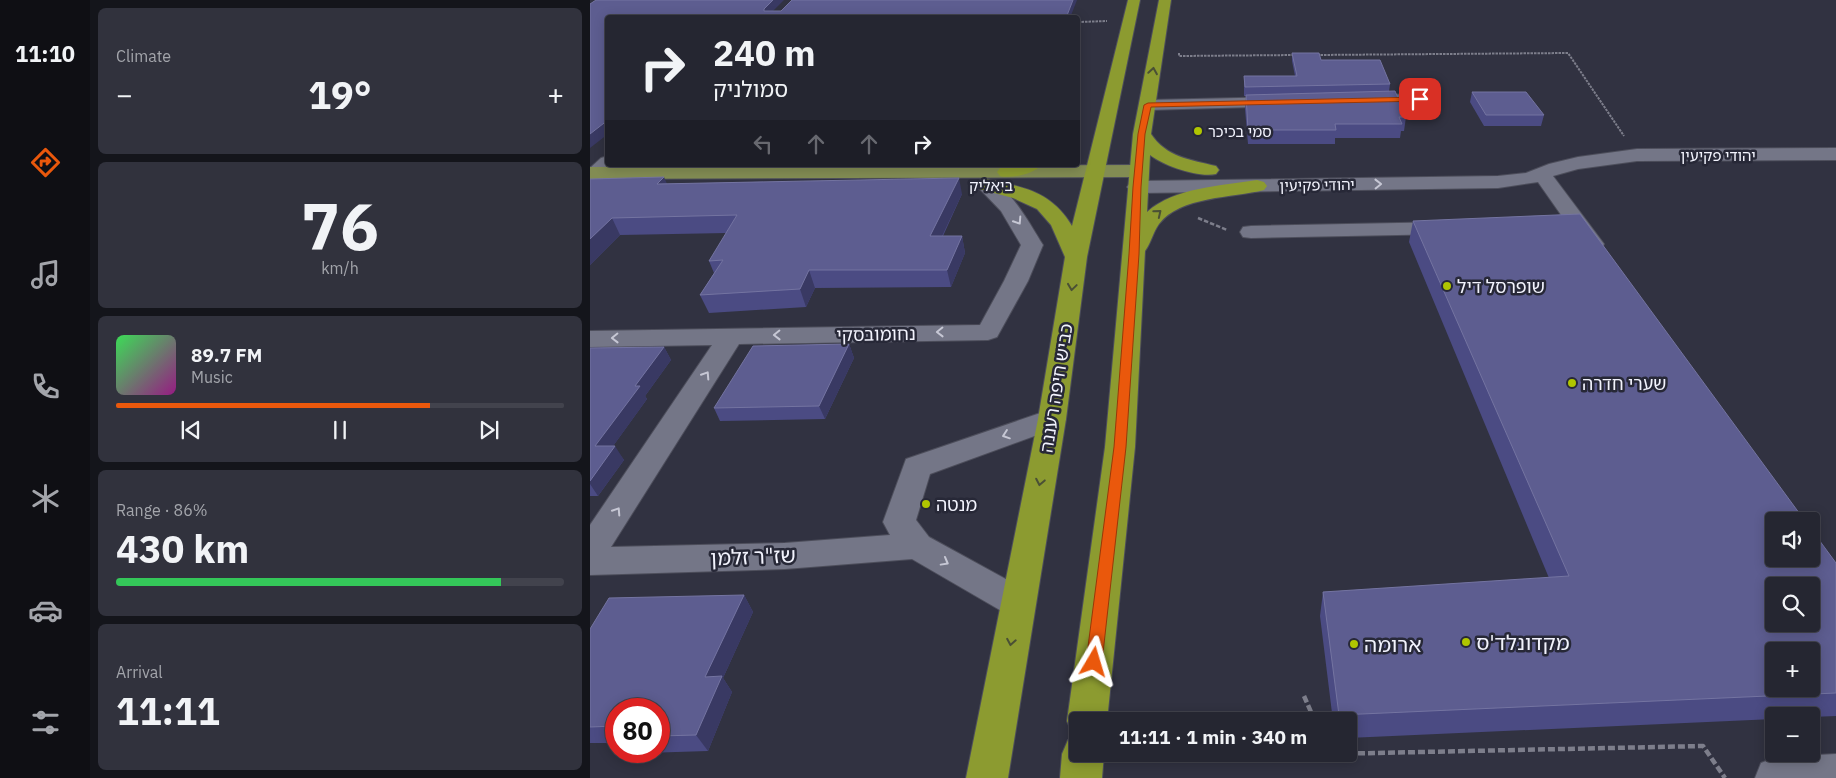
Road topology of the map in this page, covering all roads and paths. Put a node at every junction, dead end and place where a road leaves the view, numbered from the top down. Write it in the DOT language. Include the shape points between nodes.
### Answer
graph roads {
  1 [pos="1134,0"];
  2 [pos="1165,0"];
  3 [pos="1112,20"];
  4 [pos="1080,22"];
  5 [pos="1179,46"];
  6 [pos="1304,55"];
  7 [pos="1314,55"];
  8 [pos="1420,99"];
  9 [pos="1343,101"];
  10 [pos="1304,102"];
  11 [pos="1148,105"];
  12 [pos="1105,125"];
  13 [pos="1142,134"];
  14 [pos="1083,142"];
  15 [pos="1836,154"];
  16 [pos="1637,155"];
  17 [pos="1025,167"];
  18 [pos="1209,170"];
  19 [pos="1007,172"];
  20 [pos="1542,175"];
  21 [pos="596,176"];
  22 [pos="1093,178"];
  23 [pos="1137,179"];
  24 [pos="986,185"];
  25 [pos="1257,186"];
  26 [pos="1168,206"];
  27 [pos="1550,226"];
  28 [pos="1580,226"];
  29 [pos="1471,228"];
  30 [pos="1242,232"];
  31 [pos="1134,254"];
  32 [pos="1076,257"];
  33 [pos="1610,266"];
  34 [pos="731,336"];
  35 [pos="590,339"];
  36 [pos="1052,419"];
  37 [pos="916,546"];
  38 [pos="590,552"];
  39 [pos="590,561"];
  40 [pos="1018,603"];
  41 [pos="1304,696"];
  42 [pos="1088,712"];
  43 [pos="1311,712"];
  44 [pos="1357,753"];
  45 [pos="1082,762"];
  46 [pos="1836,775"];
  47 [pos="987,778"];
  48 [pos="1080,778"];
  49 [pos="1726,778"];
  50 [pos="1776,778"];
  1 -- 12 [label="highway, כביש חיפה רעננה"];
  11 -- 2 [label="highway, one-way"];
  3 -- 4 [label="path"];
  5 -- 6 [label="path" via="1179,56"];
  7 -- 16 [label="path" via="1568,53"];
  8 -- 9 [label="street"];
  10 -- 11 [label="street"];
  11 -- 13 [label="highway"];
  12 -- 14 [label="highway"];
  12 -- 22 [label="highway, כביש חיפה רעננה"];
  13 -- 18 [label="highway" via="1150,147 1170,161"];
  13 -- 23 [label="highway"];
  15 -- 16 [label="street, יהודי פקיעין"];
  16 -- 20 [label="street, יהודי פקיעין" via="1578,163"];
  17 -- 19 [label="highway"];
  18 -- 20 [label="street, יהודי פקיעין" via="1486,165"];
  18 -- 23 [label="street, יהודי פקיעין"];
  19 -- 21 [label="main road, ביאליק"];
  19 -- 22 [label="main road, ביאליק"];
  25 -- 20 [label="street, יהודי פקיעין, one-way" via="1498,182"];
  20 -- 28 [label="street"];
  21 -- 24 [label="main road, ביאליק"];
  22 -- 23 [label="main road, יהודי פקיעין"];
  22 -- 24 [label="main road, ביאליק"];
  22 -- 32 [label="highway, כביש חיפה רעננה"];
  23 -- 25 [label="street, יהודי פקיעין"];
  23 -- 31 [label="highway"];
  24 -- 32 [label="highway" via="1018,191 1039,201 1058,216"];
  24 -- 34 [label="street, נחומובסקי, one-way" via="1008,208 1032,245 988,332"];
  25 -- 26 [label="highway"];
  26 -- 30 [label="path"];
  31 -- 26 [label="highway, one-way" via="1148,222"];
  27 -- 28 [label="street"];
  28 -- 33 [label="street"];
  29 -- 30 [label="street"];
  31 -- 42 [label="highway" via="1120,447"];
  32 -- 36 [label="highway, כביש חיפה רעננה, one-way"];
  34 -- 35 [label="street, נחומובסקי, one-way"];
  38 -- 34 [label="street, one-way"];
  36 -- 37 [label="street, one-way" via="917,467 899,522"];
  36 -- 40 [label="highway, כביש חיפה רעננה, one-way"];
  37 -- 39 [label="street, שז\"ר זלמן" via="784,556"];
  37 -- 40 [label="street, one-way"];
  40 -- 47 [label="highway, כביש חיפה רעננה, one-way"];
  41 -- 43 [label="path"];
  44 -- 49 [label="path" via="1703,746"];
  45 -- 48 [label="highway"];
  46 -- 50 [label="street"];
}
